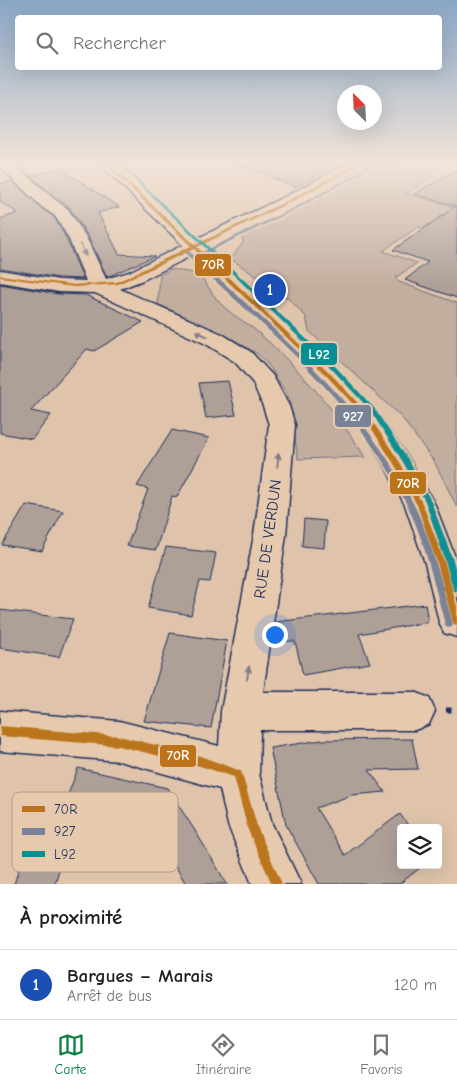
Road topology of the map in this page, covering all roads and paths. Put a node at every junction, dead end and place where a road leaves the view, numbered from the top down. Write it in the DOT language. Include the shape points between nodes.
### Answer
graph roads {
  1 [pos="50,204"];
  2 [pos="149,204"];
  3 [pos="283,204"];
  4 [pos="194,247"];
  5 [pos="0,276"];
  6 [pos="100,287"];
  7 [pos="457,622"];
  8 [pos="241,711"];
  9 [pos="415,711"];
  10 [pos="0,731"];
  11 [pos="238,774"];
  12 [pos="277,884"];
  1 -- 6 [label="street, one-way" via="62,214 77,236"];
  2 -- 4 [label="street"];
  3 -- 4 [label="street"];
  4 -- 6 [label="street" via="124,281"];
  4 -- 7 [label="street" via="327,373 365,414 420,505 441,563"];
  5 -- 6 [label="street" via="64,286"];
  8 -- 6 [label="street, RUE DE VERDUN, one-way" via="270,535 282,425 276,406 264,381 242,357 214,339"];
  8 -- 9 [label="street"];
  8 -- 11 [label="street, RUE DE VERDUN"];
  10 -- 11 [label="street" via="119,741"];
  11 -- 12 [label="street, RUE DE VERDUN" via="250,824"];
}
